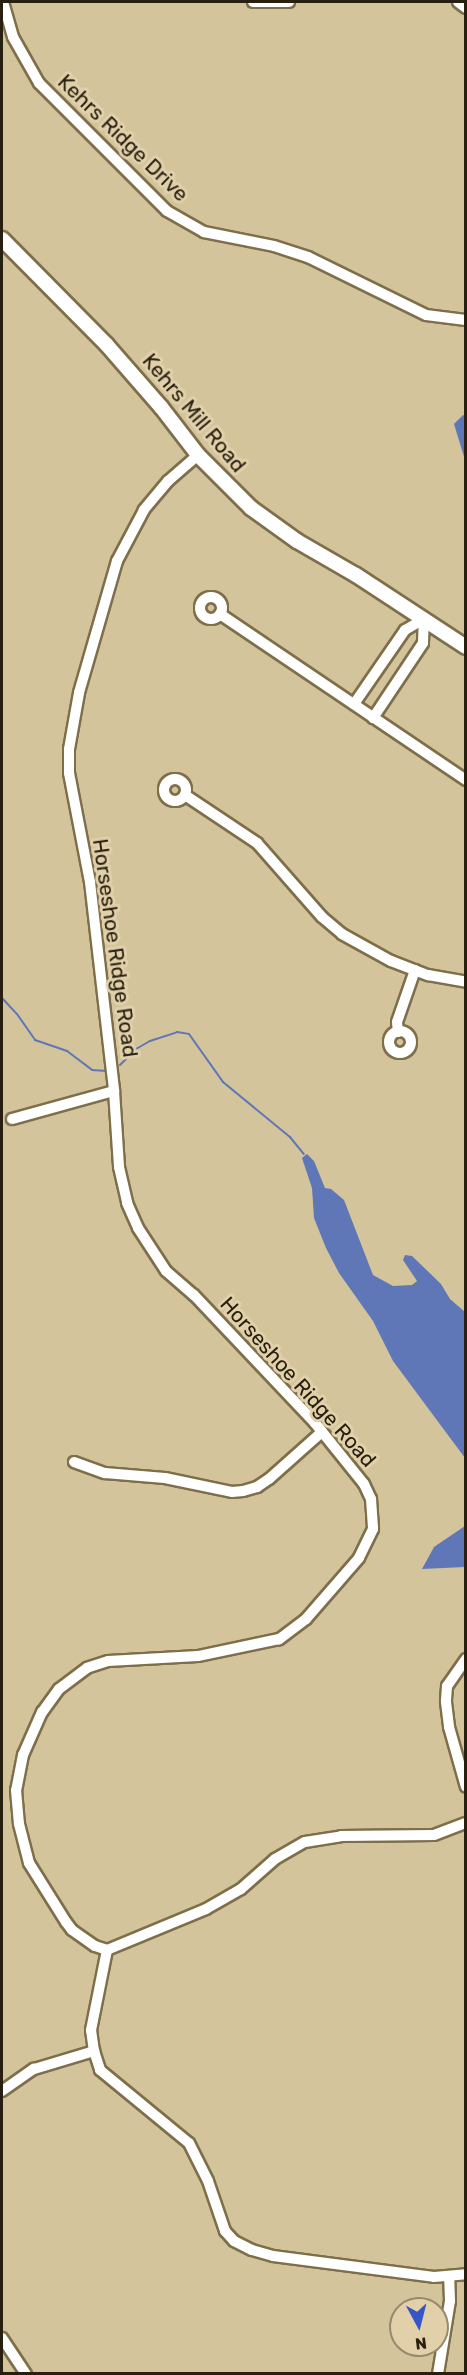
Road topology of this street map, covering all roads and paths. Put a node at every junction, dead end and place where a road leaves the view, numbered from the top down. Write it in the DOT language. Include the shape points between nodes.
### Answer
graph roads {
  1 [pos="3,2"];
  2 [pos="253,2"];
  3 [pos="289,2"];
  4 [pos="458,2"];
  5 [pos="465,8"];
  6 [pos="2,239"];
  7 [pos="465,320"];
  8 [pos="198,455"];
  9 [pos="220,614"];
  10 [pos="424,619"];
  11 [pos="465,647"];
  12 [pos="354,704"];
  13 [pos="373,718"];
  14 [pos="465,780"];
  15 [pos="185,795"];
  16 [pos="415,970"];
  17 [pos="465,982"];
  18 [pos="398,1032"];
  19 [pos="114,1091"];
  20 [pos="12,1119"];
  21 [pos="322,1432"];
  22 [pos="74,1462"];
  23 [pos="465,1659"];
  24 [pos="465,1787"];
  25 [pos="465,1822"];
  26 [pos="106,1950"];
  27 [pos="94,2051"];
  28 [pos="2,2091"];
  29 [pos="465,2274"];
  30 [pos="449,2277"];
  31 [pos="2,2338"];
  32 [pos="26,2373"];
  33 [pos="438,2373"];
  1 -- 7 [label="street, Kehrs Ridge Drive" via="13,37 46,92 167,211 204,232 308,256 426,315"];
  2 -- 3 [label="street"];
  4 -- 5 [label="street"];
  6 -- 8 [label="main road, Kehrs Mill Road" via="124,363"];
  8 -- 10 [label="main road, Kehrs Mill Road" via="230,489 272,524"];
  8 -- 19 [label="street, Horseshoe Ridge Road" via="168,481 144,510 117,561 79,693 69,749 69,774 90,882"];
  9 -- 12 [label="street"];
  10 -- 11 [label="main road, Kehrs Mill Road"];
  10 -- 12 [label="street" via="405,630"];
  10 -- 13 [label="street" via="423,643"];
  12 -- 13 [label="street"];
  13 -- 14 [label="street"];
  15 -- 16 [label="street" via="257,843 322,917 342,934"];
  16 -- 17 [label="street"];
  16 -- 18 [label="street" via="397,1022"];
  19 -- 20 [label="street"];
  19 -- 21 [label="street, Horseshoe Ridge Road" via="119,1167 138,1228 166,1270"];
  21 -- 22 [label="street" via="269,1479 243,1491 105,1473"];
  21 -- 26 [label="street, Horseshoe Ridge Road" via="364,1484 371,1499 373,1529 359,1558 306,1619 279,1639 251,1647 93,1665 59,1689 42,1712 28,1744 16,1790 19,1824 29,1863 72,1929"];
  23 -- 24 [label="street" via="447,1686 446,1702"];
  25 -- 26 [label="street" via="434,1835 341,1836 305,1842 275,1859 242,1889 206,1909"];
  26 -- 27 [label="street" via="91,2030"];
  27 -- 28 [label="street" via="34,2069"];
  27 -- 30 [label="street" via="106,2076 144,2104 194,2151 216,2211 234,2241 273,2256"];
  29 -- 30 [label="street"];
  30 -- 33 [label="street" via="450,2301"];
  31 -- 32 [label="street"];
}
